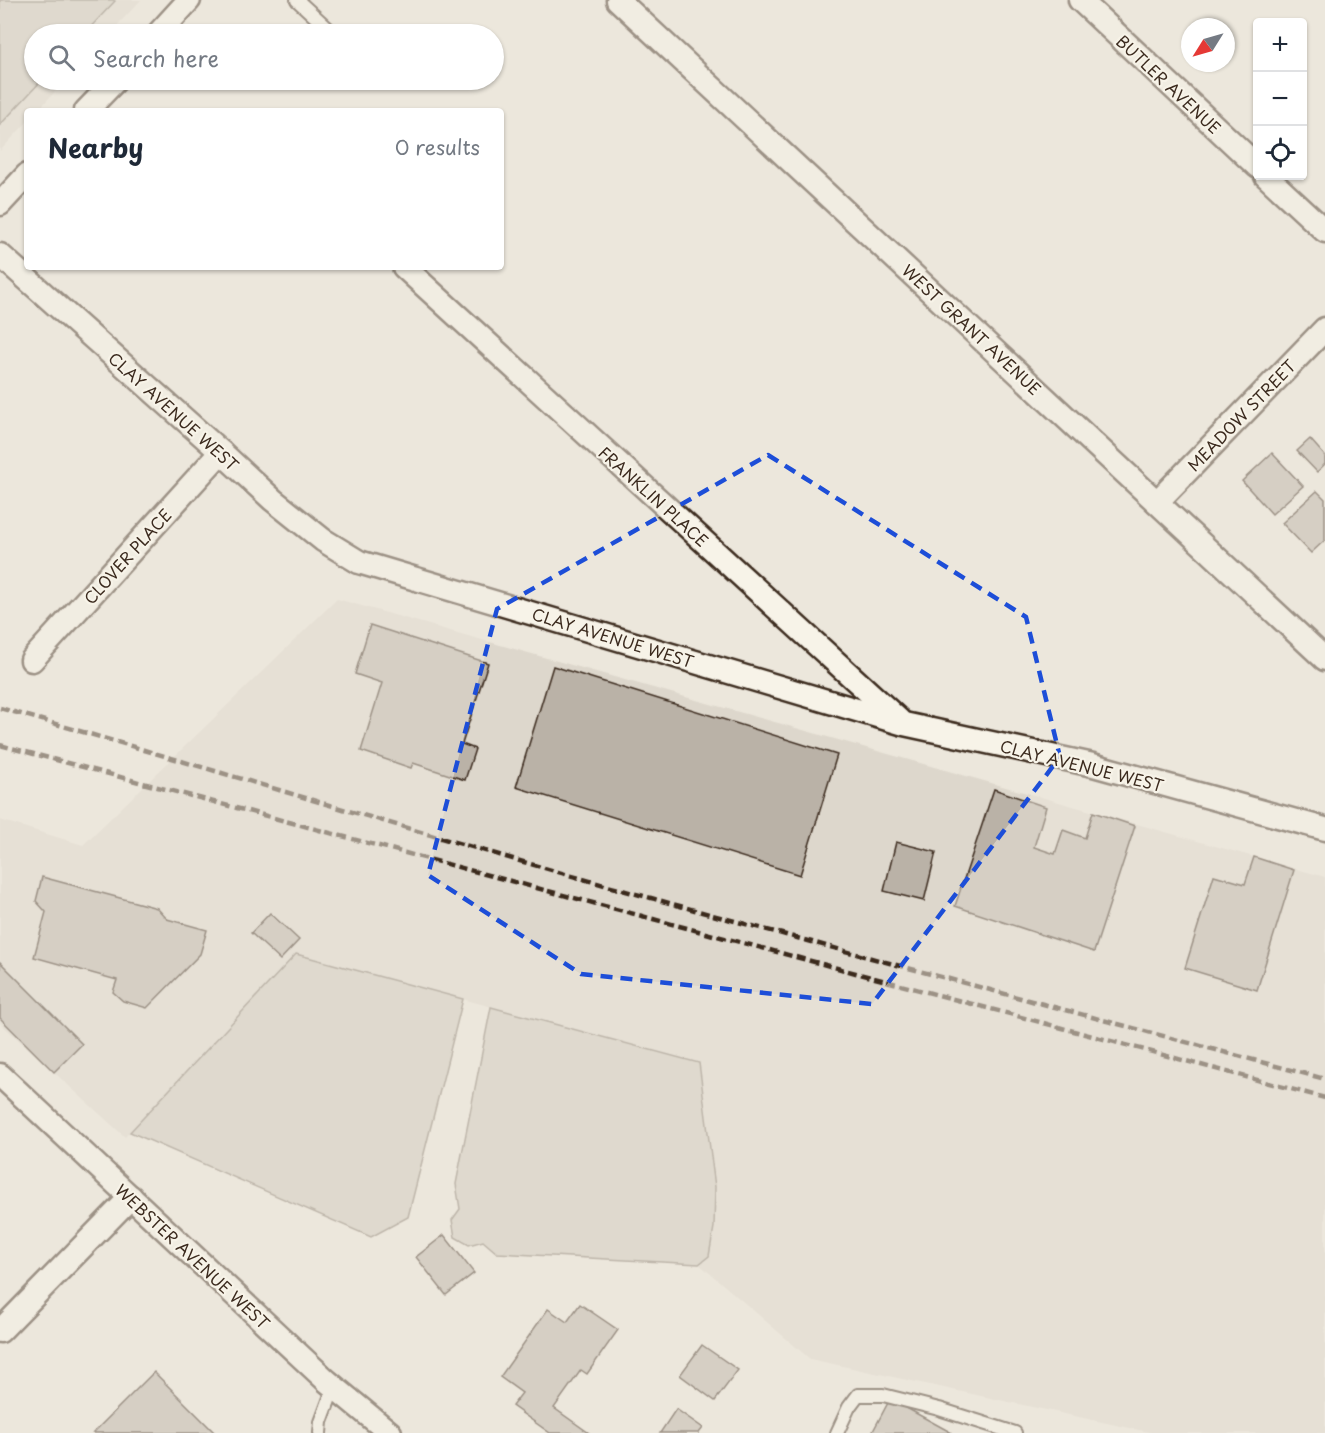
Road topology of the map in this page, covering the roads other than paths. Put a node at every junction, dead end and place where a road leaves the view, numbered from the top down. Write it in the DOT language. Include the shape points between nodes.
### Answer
graph roads {
  1 [pos="189,0"];
  2 [pos="297,0"];
  3 [pos="618,0"];
  4 [pos="1080,0"];
  5 [pos="167,24"];
  6 [pos="323,24"];
  7 [pos="106,90"];
  8 [pos="89,108"];
  9 [pos="1253,163"];
  10 [pos="24,178"];
  11 [pos="1270,180"];
  12 [pos="0,204"];
  13 [pos="1325,231"];
  14 [pos="0,255"];
  15 [pos="407,270"];
  16 [pos="1325,329"];
  17 [pos="221,452"];
  18 [pos="1156,501"];
  19 [pos="1325,659"];
  20 [pos="33,660"];
  21 [pos="904,724"];
  22 [pos="1325,829"];
  23 [pos="0,1075"];
  24 [pos="131,1197"];
  25 [pos="0,1331"];
  26 [pos="334,1387"];
  27 [pos="320,1433"];
  28 [pos="390,1433"];
  29 [pos="837,1433"];
  30 [pos="1015,1433"];
  1 -- 5 [label="street"];
  2 -- 6 [label="lane"];
  3 -- 18 [label="street, WEST GRANT AVENUE"];
  4 -- 9 [label="street, BUTLER AVENUE"];
  7 -- 8 [label="street"];
  10 -- 12 [label="street"];
  11 -- 13 [label="street"];
  14 -- 17 [label="street, CLAY AVENUE WEST"];
  15 -- 21 [label="street, FRANKLIN PLACE"];
  16 -- 18 [label="street, MEADOW STREET"];
  17 -- 20 [label="street, CLOVER PLACE"];
  17 -- 21 [label="street, CLAY AVENUE WEST" via="323,540 359,562"];
  18 -- 19 [label="street, WEST GRANT AVENUE"];
  21 -- 22 [label="street, CLAY AVENUE WEST" via="1093,765"];
  23 -- 24 [label="street, WEBSTER AVENUE WEST"];
  24 -- 25 [label="street"];
  24 -- 26 [label="street, WEBSTER AVENUE WEST"];
  26 -- 27 [label="lane"];
  26 -- 28 [label="street, WEBSTER AVENUE WEST"];
  29 -- 30 [label="lane" via="858,1395 883,1395"];
}
